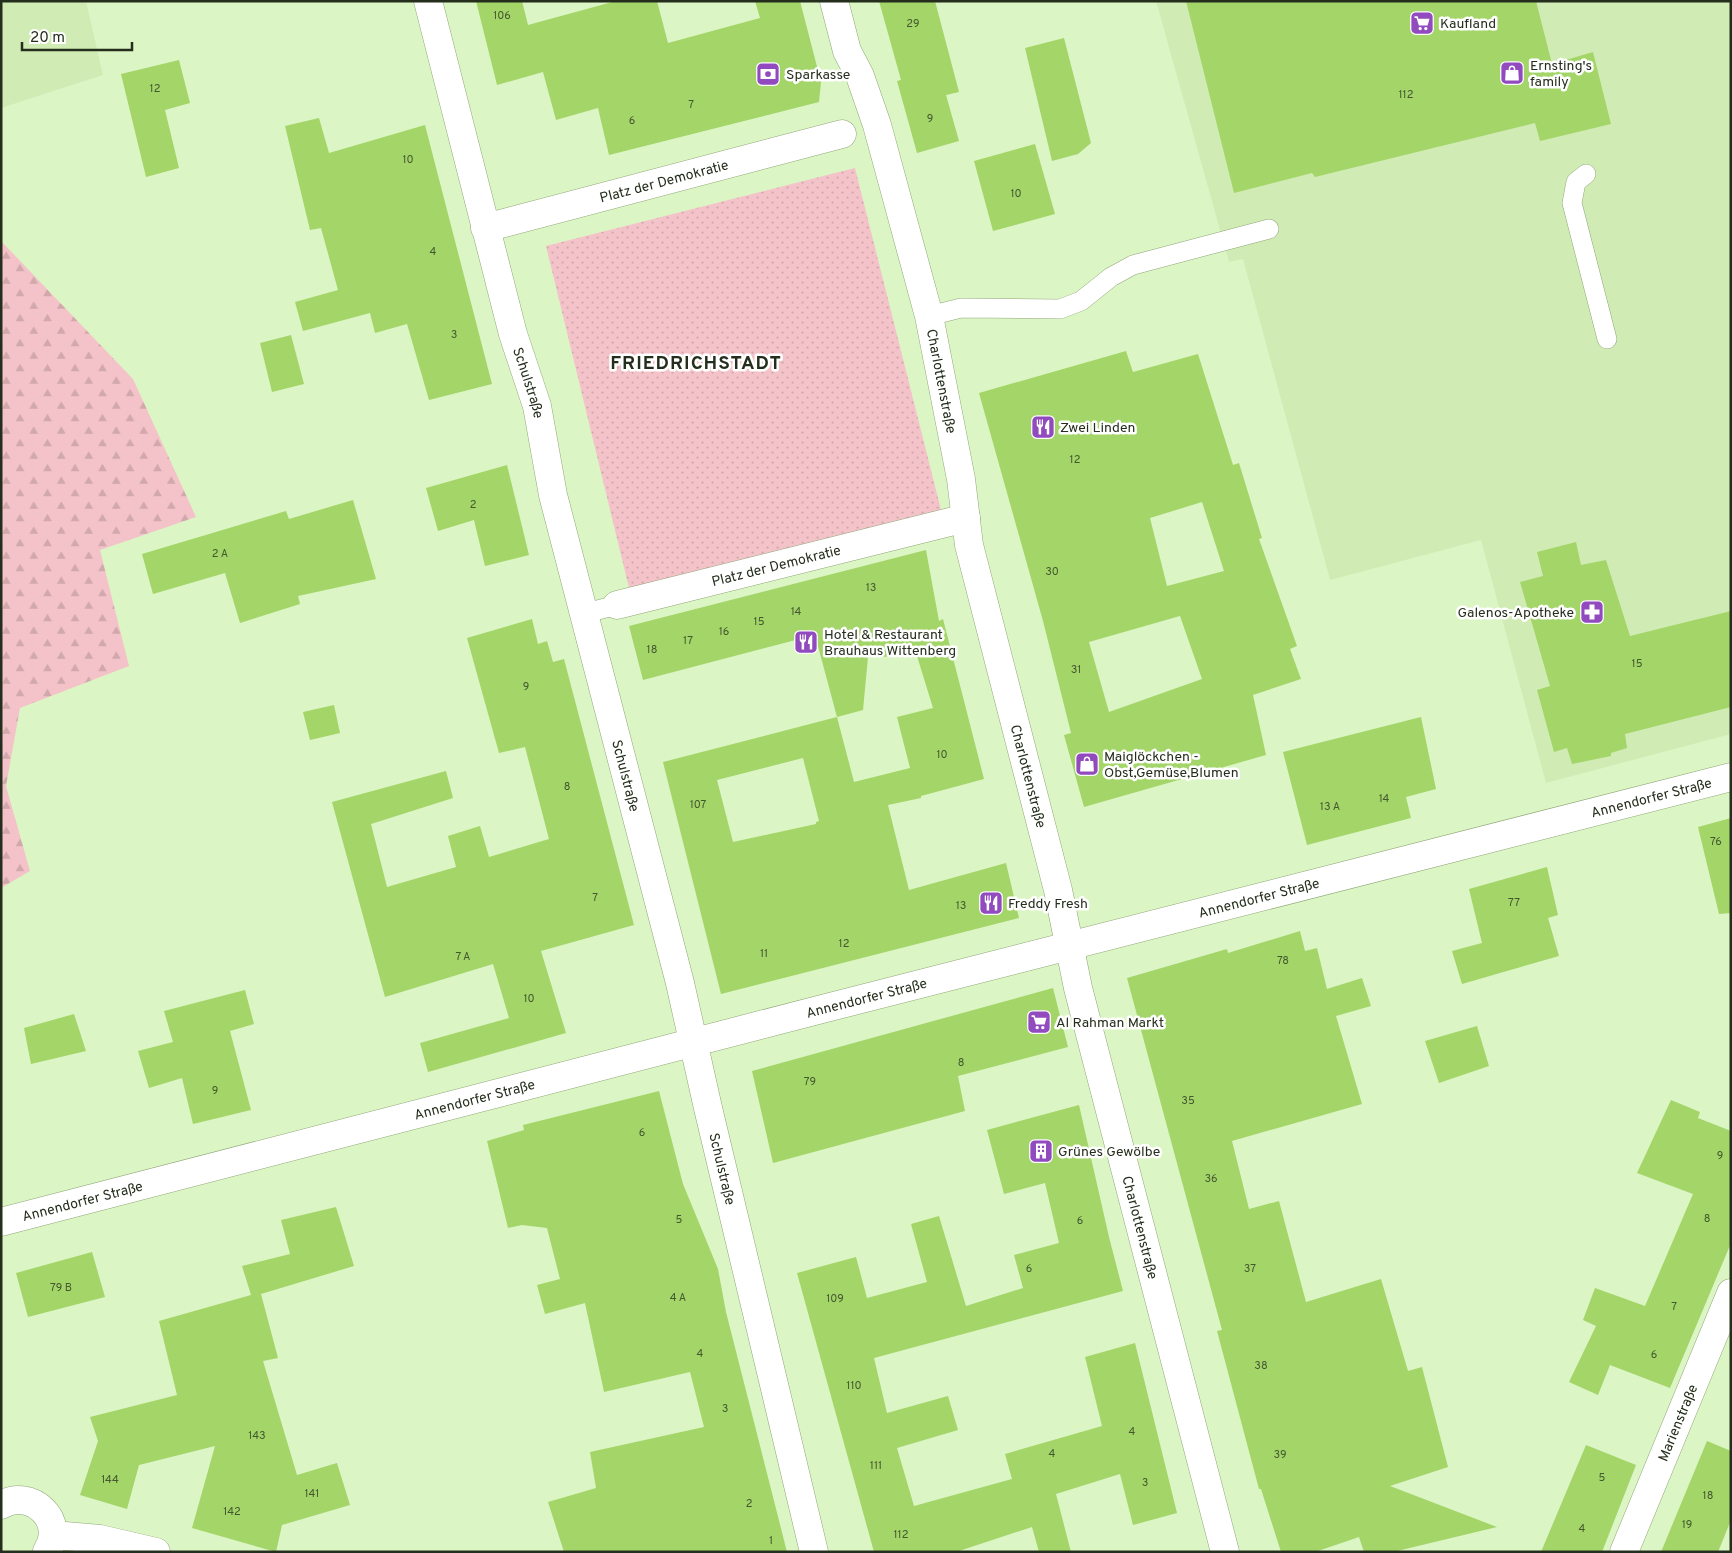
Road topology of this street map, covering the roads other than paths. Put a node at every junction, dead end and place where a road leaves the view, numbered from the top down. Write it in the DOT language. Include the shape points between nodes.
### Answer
graph roads {
  1 [pos="428,1"];
  2 [pos="834,1"];
  3 [pos="842,134"];
  4 [pos="1586,174"];
  5 [pos="485,228"];
  6 [pos="1269,229"];
  7 [pos="929,316"];
  8 [pos="1607,339"];
  9 [pos="966,518"];
  10 [pos="618,605"];
  11 [pos="586,613"];
  12 [pos="1731,777"];
  13 [pos="1069,947"];
  14 [pos="693,1042"];
  15 [pos="1,1222"];
  16 [pos="1731,1293"];
  17 [pos="1,1505"];
  18 [pos="49,1543"];
  19 [pos="145,1550"];
  20 [pos="814,1552"];
  21 [pos="1225,1552"];
  22 [pos="1624,1552"];
  1 -- 5 [label="street, Schulstraße"];
  2 -- 7 [label="street, Charlottenstraße" via="847,51 860,76 877,125"];
  3 -- 5 [label="street, Platz der Demokratie"];
  4 -- 8 [label="lane" via="1576,182 1572,202"];
  5 -- 11 [label="street, Schulstraße" via="513,334 537,406 553,494"];
  6 -- 7 [label="lane" via="1132,265 1081,301 1060,309 962,308"];
  7 -- 9 [label="street, Charlottenstraße"];
  9 -- 10 [label="street, Platz der Demokratie"];
  9 -- 13 [label="street, Charlottenstraße" via="969,545 1058,890"];
  10 -- 11 [label="lane, Platz der Demokratie"];
  11 -- 14 [label="street, Schulstraße"];
  12 -- 13 [label="street, Annendorfer Straße"];
  13 -- 14 [label="street, Annendorfer Straße"];
  13 -- 21 [label="street, Charlottenstraße"];
  14 -- 15 [label="street, Annendorfer Straße"];
  14 -- 20 [label="street, Schulstraße"];
  16 -- 22 [label="street, Marienstraße"];
  17 -- 18 [label="street" via="13,1500 33,1502 48,1515"];
  18 -- 19 [label="street" via="100,1539"];
}
